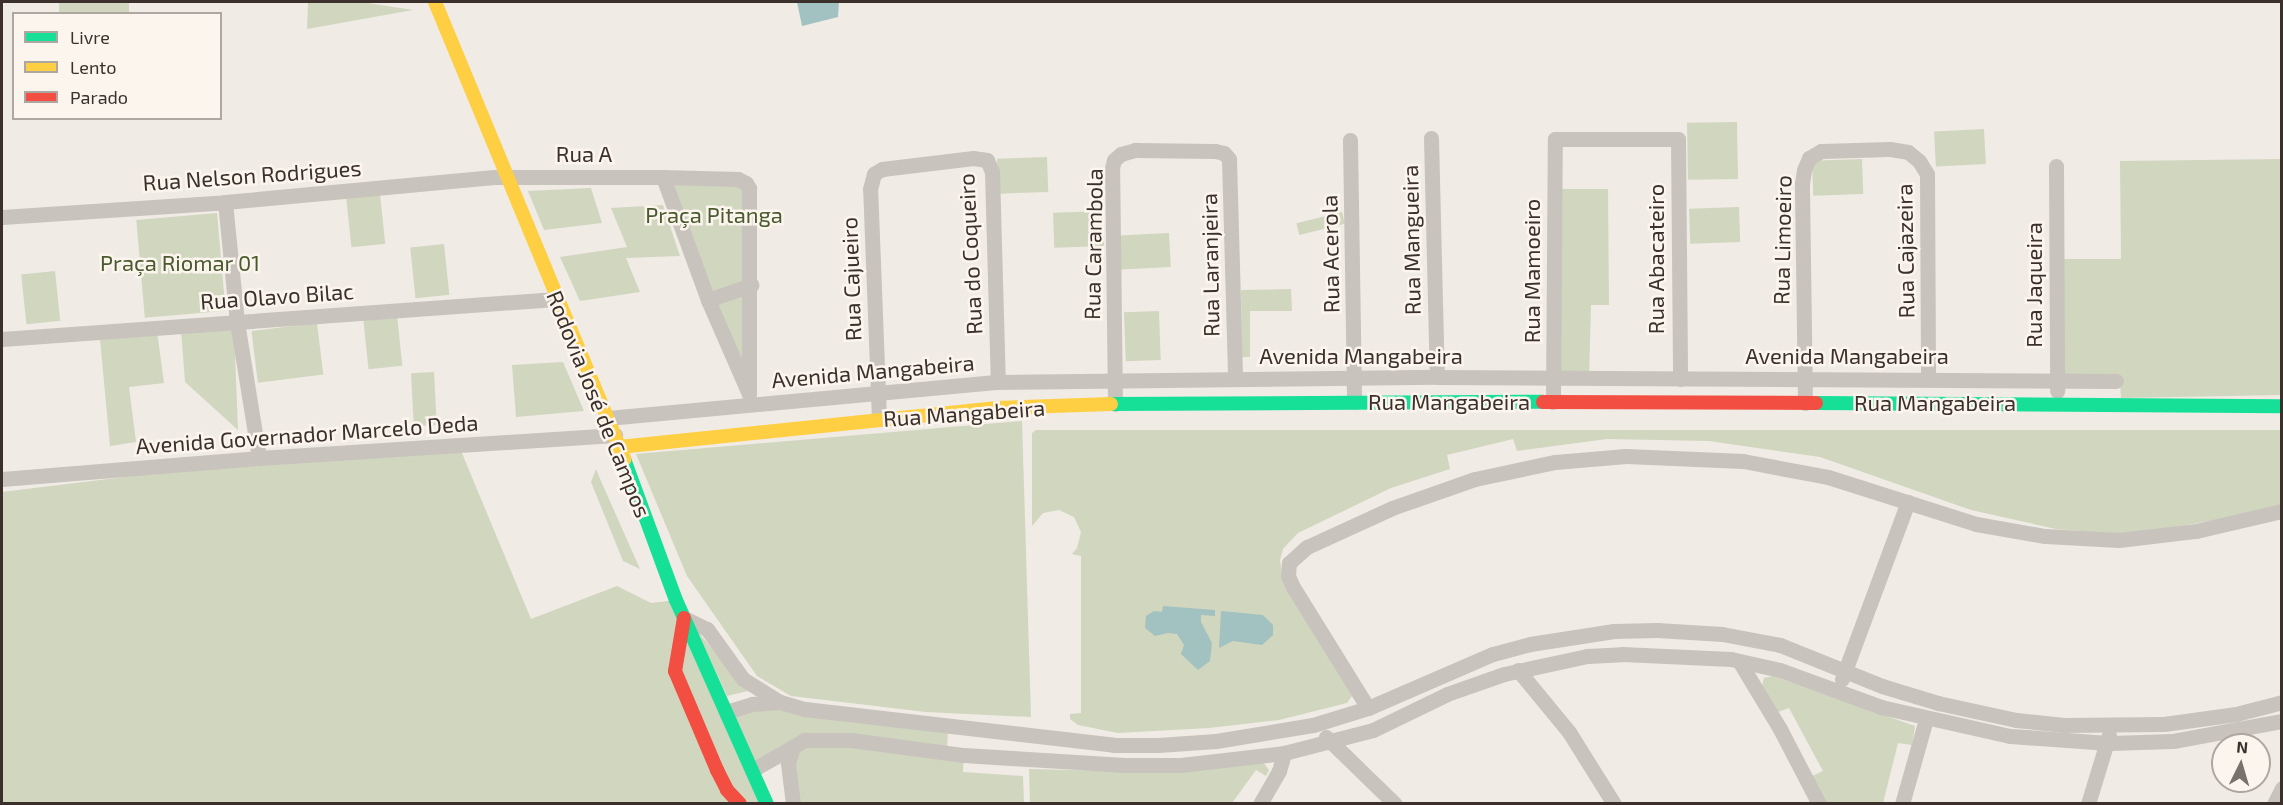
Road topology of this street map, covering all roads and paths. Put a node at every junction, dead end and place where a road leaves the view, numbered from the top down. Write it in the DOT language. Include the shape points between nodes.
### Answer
graph roads {
  1 [pos="435,2"];
  2 [pos="1431,138"];
  3 [pos="1555,139"];
  4 [pos="1350,140"];
  5 [pos="1224,153"];
  6 [pos="1919,160"];
  7 [pos="2056,166"];
  8 [pos="874,174"];
  9 [pos="506,177"];
  10 [pos="663,177"];
  11 [pos="225,202"];
  12 [pos="2,217"];
  13 [pos="751,285"];
  14 [pos="556,299"];
  15 [pos="708,300"];
  16 [pos="237,322"];
  17 [pos="2,339"];
  18 [pos="1437,377"];
  19 [pos="1235,378"];
  20 [pos="1354,378"];
  21 [pos="1803,378"];
  22 [pos="1928,378"];
  23 [pos="1115,379"];
  24 [pos="1553,379"];
  25 [pos="1680,379"];
  26 [pos="2057,381"];
  27 [pos="2116,381"];
  28 [pos="998,382"];
  29 [pos="877,395"];
  30 [pos="750,399"];
  31 [pos="1354,402"];
  32 [pos="1553,402"];
  33 [pos="1804,403"];
  34 [pos="2057,403"];
  35 [pos="1115,404"];
  36 [pos="2282,406"];
  37 [pos="608,418"];
  38 [pos="879,419"];
  39 [pos="617,441"];
  40 [pos="259,458"];
  41 [pos="2,479"];
  42 [pos="1908,502"];
  43 [pos="2282,511"];
  44 [pos="684,618"];
  45 [pos="1614,632"];
  46 [pos="1622,654"];
  47 [pos="1739,661"];
  48 [pos="1845,669"];
  49 [pos="1518,670"];
  50 [pos="1839,692"];
  51 [pos="780,702"];
  52 [pos="2282,702"];
  53 [pos="1368,708"];
  54 [pos="726,712"];
  55 [pos="1926,719"];
  56 [pos="2282,721"];
  57 [pos="946,725"];
  58 [pos="1313,725"];
  59 [pos="2109,727"];
  60 [pos="1043,735"];
  61 [pos="705,736"];
  62 [pos="1330,741"];
  63 [pos="2109,743"];
  64 [pos="793,747"];
  65 [pos="945,753"];
  66 [pos="1284,753"];
  67 [pos="1041,759"];
  68 [pos="717,770"];
  69 [pos="753,770"];
  70 [pos="2282,788"];
  71 [pos="740,804"];
  72 [pos="767,804"];
  73 [pos="793,804"];
  74 [pos="1260,804"];
  75 [pos="1395,804"];
  76 [pos="1614,804"];
  77 [pos="1819,804"];
  78 [pos="1902,804"];
  79 [pos="2088,804"];
  80 [pos="2274,804"];
  1 -- 9 [label="street, Rodovia José de Campos"];
  2 -- 18 [label="street, Rua Mangueira"];
  3 -- 24 [label="street, Rua Mamoeiro"];
  3 -- 25 [label="street, Rua Abacateiro" via="1678,139"];
  4 -- 20 [label="street, Rua Acerola"];
  5 -- 19 [label="street, Rua Laranjeira" via="1230,167"];
  5 -- 23 [label="street, Rua Carambola" via="1135,150 1114,160"];
  6 -- 21 [label="street, Rua Limoeiro" via="1908,152 1890,149 1821,151 1809,158 1802,184"];
  6 -- 22 [label="street, Rua Cajazeira" via="1929,189"];
  7 -- 26 [label="street, Rua Jaqueira"];
  8 -- 28 [label="street, Rua do Coqueiro" via="882,169 973,158 987,160 992,172"];
  8 -- 29 [label="street, Rua Cajueiro" via="870,189"];
  9 -- 10 [label="street, Rua A"];
  9 -- 11 [label="street, Rua Nelson Rodrigues"];
  9 -- 14 [label="street, Rodovia José de Campos"];
  10 -- 13 [label="street" via="738,179 746,183 751,194"];
  10 -- 15 [label="street"];
  11 -- 12 [label="street, Rua Nelson Rodrigues"];
  11 -- 16 [label="street"];
  13 -- 15 [label="street"];
  13 -- 30 [label="street"];
  14 -- 16 [label="street, Rua Olavo Bilac"];
  14 -- 37 [label="street, Rodovia José de Campos"];
  15 -- 30 [label="street"];
  16 -- 17 [label="street, Rua Olavo Bilac"];
  16 -- 40 [label="street"];
  18 -- 20 [label="street, Avenida Mangabeira"];
  18 -- 24 [label="street, Avenida Mangabeira"];
  19 -- 20 [label="street, Avenida Mangabeira"];
  19 -- 23 [label="street, Avenida Mangabeira"];
  20 -- 31 [label="street, Rua Acerola"];
  21 -- 22 [label="street, Avenida Mangabeira"];
  21 -- 25 [label="street, Avenida Mangabeira"];
  21 -- 33 [label="street, Rua Limoeiro"];
  22 -- 26 [label="street, Avenida Mangabeira"];
  23 -- 28 [label="street, Avenida Mangabeira"];
  23 -- 35 [label="street, Rua Carambola"];
  24 -- 25 [label="street, Avenida Mangabeira"];
  24 -- 32 [label="street, Rua Mamoeiro"];
  26 -- 27 [label="street, Avenida Mangabeira"];
  26 -- 34 [label="street, Rua Jaqueira"];
  28 -- 29 [label="street, Avenida Mangabeira"];
  29 -- 30 [label="street, Avenida Mangabeira"];
  29 -- 38 [label="street, Rua Cajueiro"];
  30 -- 37 [label="street, Avenida Mangabeira"];
  31 -- 32 [label="street, Rua Mangabeira"];
  31 -- 35 [label="street, Rua Mangabeira"];
  32 -- 33 [label="street, Rua Mangabeira"];
  33 -- 34 [label="street, Rua Mangabeira"];
  34 -- 36 [label="street, Rua Mangabeira"];
  35 -- 38 [label="street, Rua Mangabeira" via="997,408"];
  37 -- 39 [label="street, Rodovia José de Campos"];
  38 -- 39 [label="street, Rua Mangabeira"];
  39 -- 40 [label="street, Avenida Governador Marcelo Deda"];
  39 -- 44 [label="street, Rodovia José de Campos"];
  40 -- 41 [label="street, Avenida Governador Marcelo Deda"];
  42 -- 43 [label="street" via="1976,524 2045,536 2119,540 2196,531"];
  42 -- 48 [label="street"];
  42 -- 53 [label="street" via="1828,477 1743,461 1626,456 1555,462 1475,479 1392,508 1306,547 1289,563 1288,576 1293,587"];
  44 -- 51 [label="street" via="707,629 743,680"];
  44 -- 54 [label="street, Rodovia José de Campos"];
  44 -- 61 [label="street" via="675,671"];
  45 -- 46 [label="street"];
  45 -- 48 [label="street" via="1722,634 1780,645"];
  45 -- 53 [label="street" via="1539,642 1493,654"];
  46 -- 47 [label="street"];
  46 -- 49 [label="street" via="1587,656"];
  47 -- 50 [label="street" via="1780,670"];
  47 -- 77 [label="street"];
  48 -- 50 [label="street"];
  48 -- 59 [label="street" via="1882,686 1938,703 2005,717"];
  49 -- 62 [label="street" via="1447,694 1373,730"];
  49 -- 76 [label="street" via="1569,732"];
  50 -- 55 [label="street"];
  51 -- 54 [label="street" via="752,704"];
  51 -- 57 [label="street" via="805,709"];
  52 -- 59 [label="street" via="2236,714"];
  53 -- 58 [label="street"];
  54 -- 61 [label="street"];
  54 -- 69 [label="street, Rodovia José de Campos"];
  55 -- 63 [label="street" via="2010,736"];
  55 -- 78 [label="street"];
  56 -- 63 [label="street" via="2173,741"];
  57 -- 60 [label="street"];
  57 -- 65 [label="street" via="949,739"];
  58 -- 60 [label="street" via="1221,740 1158,745 1114,745"];
  58 -- 62 [label="street"];
  59 -- 63 [label="street"];
  60 -- 67 [label="street"];
  61 -- 68 [label="street"];
  62 -- 66 [label="street"];
  62 -- 75 [label="street"];
  63 -- 79 [label="street"];
  64 -- 65 [label="street" via="804,740 825,738"];
  64 -- 69 [label="street"];
  64 -- 73 [label="street" via="788,763"];
  65 -- 67 [label="street"];
  66 -- 67 [label="street" via="1181,765"];
  66 -- 74 [label="street" via="1279,771"];
  68 -- 69 [label="street" via="734,776"];
  68 -- 71 [label="street"];
  69 -- 72 [label="street, Rodovia José de Campos"];
  70 -- 80 [label="street"];
}
